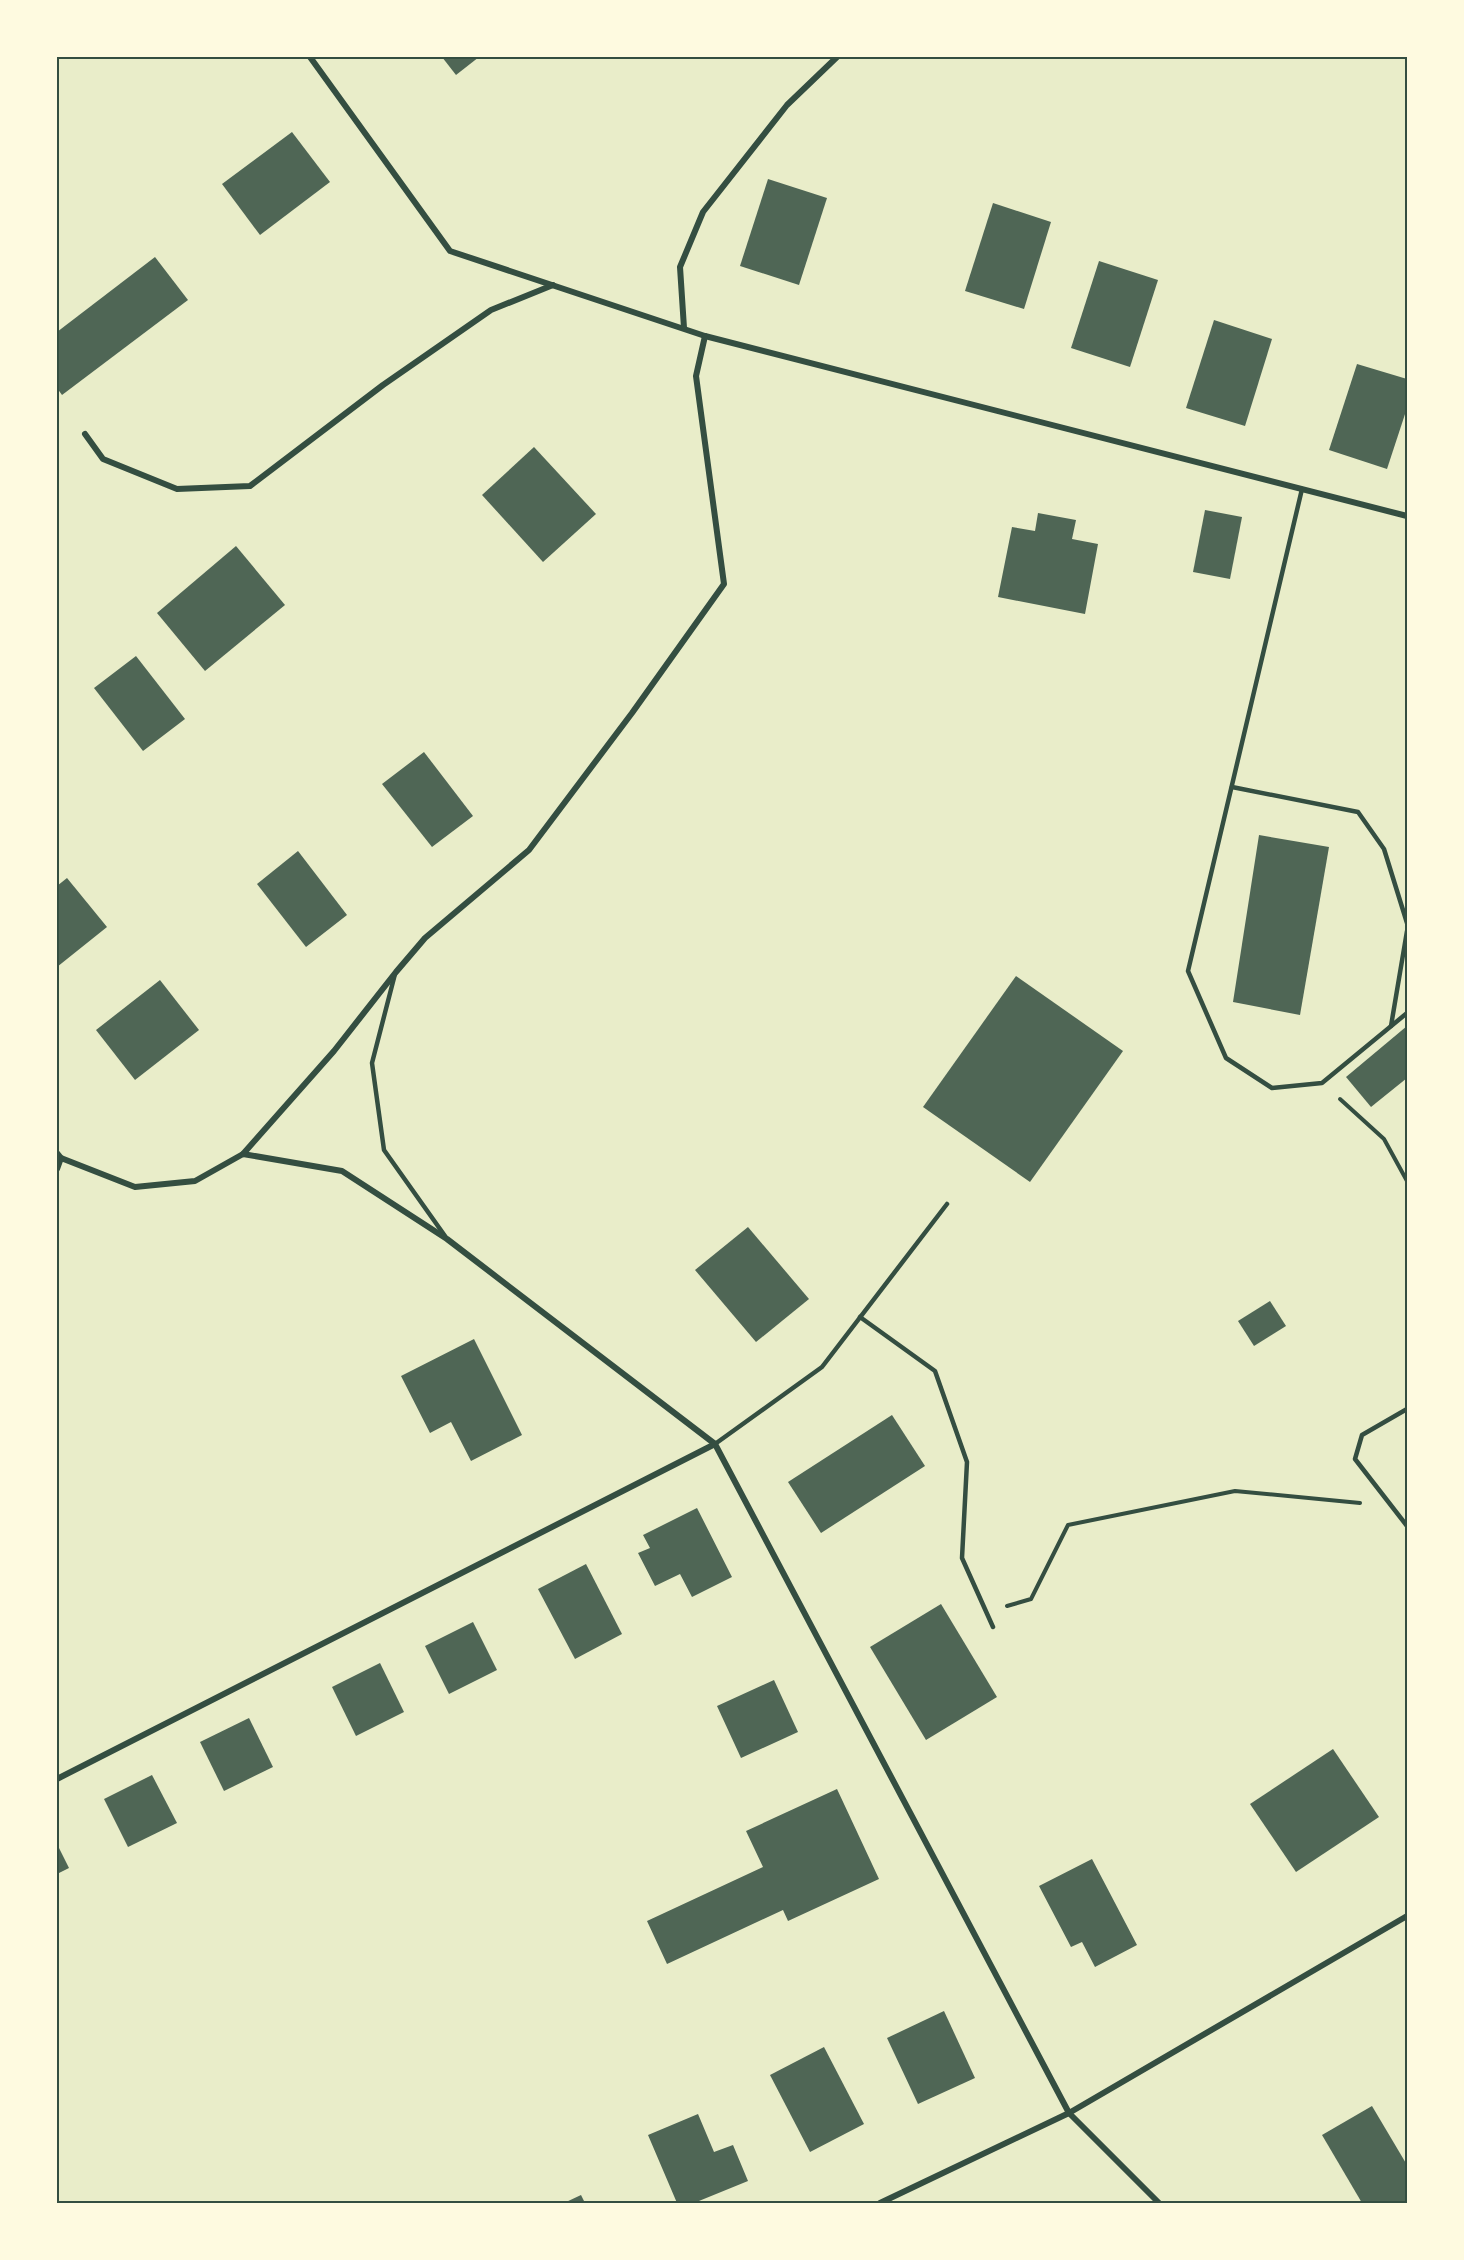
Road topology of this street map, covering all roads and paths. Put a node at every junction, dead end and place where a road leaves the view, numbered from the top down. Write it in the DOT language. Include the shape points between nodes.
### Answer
graph roads {
  1 [pos="310,57"];
  2 [pos="837,57"];
  3 [pos="553,285"];
  4 [pos="684,328"];
  5 [pos="705,336"];
  6 [pos="85,434"];
  7 [pos="1302,489"];
  8 [pos="1407,516"];
  9 [pos="1232,787"];
  10 [pos="1407,923"];
  11 [pos="1407,931"];
  12 [pos="396,972"];
  13 [pos="1407,1013"];
  14 [pos="1391,1026"];
  15 [pos="1322,1083"];
  16 [pos="243,1154"];
  17 [pos="59,1156"];
  18 [pos="57,1168"];
  19 [pos="1407,1180"];
  20 [pos="948,1204"];
  21 [pos="447,1239"];
  22 [pos="860,1317"];
  23 [pos="1407,1409"];
  24 [pos="715,1444"];
  25 [pos="1391,1506"];
  26 [pos="1407,1526"];
  27 [pos="987,1613"];
  28 [pos="993,1627"];
  29 [pos="57,1779"];
  30 [pos="1407,1916"];
  31 [pos="1069,2113"];
  32 [pos="880,2203"];
  33 [pos="1159,2203"];
  1 -- 3 [label="street" via="450,251"];
  2 -- 4 [label="street" via="787,105 703,212 680,267"];
  3 -- 4 [label="street"];
  3 -- 6 [label="street" via="491,310 382,385 250,486 177,489 103,459"];
  4 -- 5 [label="street"];
  5 -- 7 [label="street"];
  5 -- 12 [label="street" via="696,376 724,584 529,850 425,938"];
  7 -- 8 [label="street"];
  7 -- 9 [label="lane"];
  9 -- 10 [label="lane" via="1358,812 1384,849"];
  9 -- 15 [label="lane" via="1188,971 1226,1058 1272,1088"];
  11 -- 14 [label="lane"];
  12 -- 16 [label="street" via="334,1051"];
  12 -- 21 [label="lane" via="372,1063 384,1150"];
  13 -- 14 [label="lane"];
  14 -- 15 [label="lane"];
  15 -- 19 [label="path" via="1384,1139"];
  16 -- 17 [label="street" via="195,1181 135,1187"];
  16 -- 21 [label="street" via="342,1171"];
  17 -- 18 [label="street"];
  20 -- 22 [label="lane"];
  21 -- 24 [label="street"];
  22 -- 24 [label="lane" via="822,1367"];
  22 -- 27 [label="lane" via="934,1371 967,1462 962,1558"];
  23 -- 25 [label="lane" via="1362,1435 1355,1459"];
  24 -- 29 [label="street"];
  24 -- 31 [label="street"];
  25 -- 26 [label="lane"];
  25 -- 27 [label="path" via="1235,1491 1068,1525 1030,1599"];
  27 -- 28 [label="lane"];
  30 -- 31 [label="street"];
  31 -- 32 [label="street"];
  31 -- 33 [label="street"];
}
